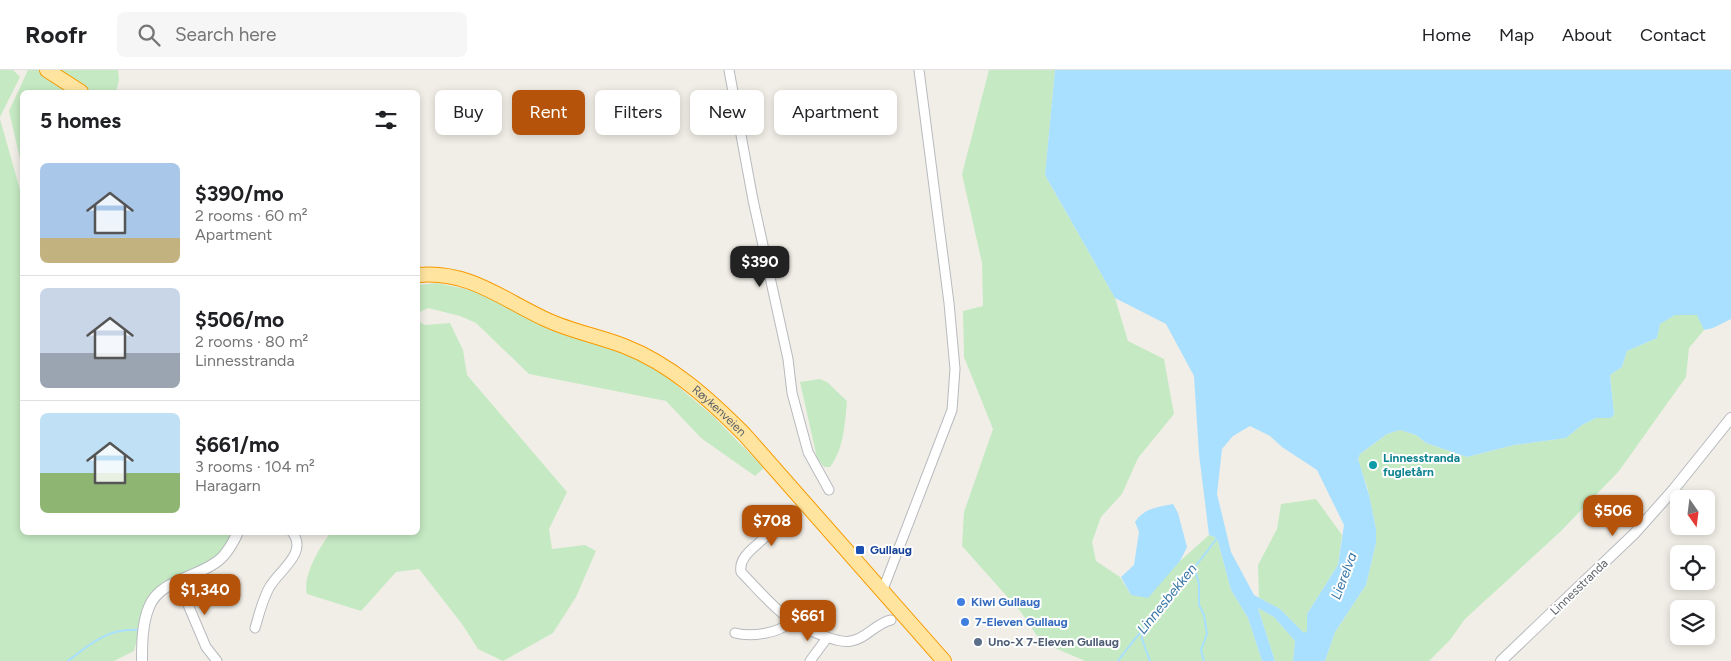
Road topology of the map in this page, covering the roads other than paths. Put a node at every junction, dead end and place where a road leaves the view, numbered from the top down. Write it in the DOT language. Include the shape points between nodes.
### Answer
graph roads {
  1 [pos="46,70"];
  2 [pos="729,70"];
  3 [pos="919,70"];
  4 [pos="78,90"];
  5 [pos="420,275"];
  6 [pos="1731,418"];
  7 [pos="829,490"];
  8 [pos="764,522"];
  9 [pos="236,535"];
  10 [pos="294,535"];
  11 [pos="178,581"];
  12 [pos="882,592"];
  13 [pos="891,620"];
  14 [pos="791,621"];
  15 [pos="255,628"];
  16 [pos="735,634"];
  17 [pos="828,638"];
  18 [pos="142,661"];
  19 [pos="217,661"];
  20 [pos="810,661"];
  21 [pos="944,661"];
  22 [pos="1501,661"];
  1 -- 4 [label="highway"];
  2 -- 7 [label="street" via="788,359 792,393 808,452"];
  3 -- 12 [label="street" via="949,303 955,380 952,410"];
  5 -- 12 [label="highway, Røykenveien" via="449,275 478,283 550,321 625,346 670,370 744,434"];
  6 -- 22 [label="street, Linnesstranda" via="1634,534"];
  8 -- 14 [label="street" via="766,536 743,558 741,572"];
  9 -- 11 [label="street" via="218,562"];
  10 -- 15 [label="street" via="297,550 268,590"];
  11 -- 18 [label="street" via="156,596 149,606 144,624"];
  11 -- 19 [label="street" via="206,647"];
  12 -- 21 [label="highway, Røykenveien"];
  13 -- 17 [label="street" via="858,639"];
  14 -- 16 [label="street" via="753,636"];
  14 -- 17 [label="street"];
  17 -- 20 [label="street"];
}
